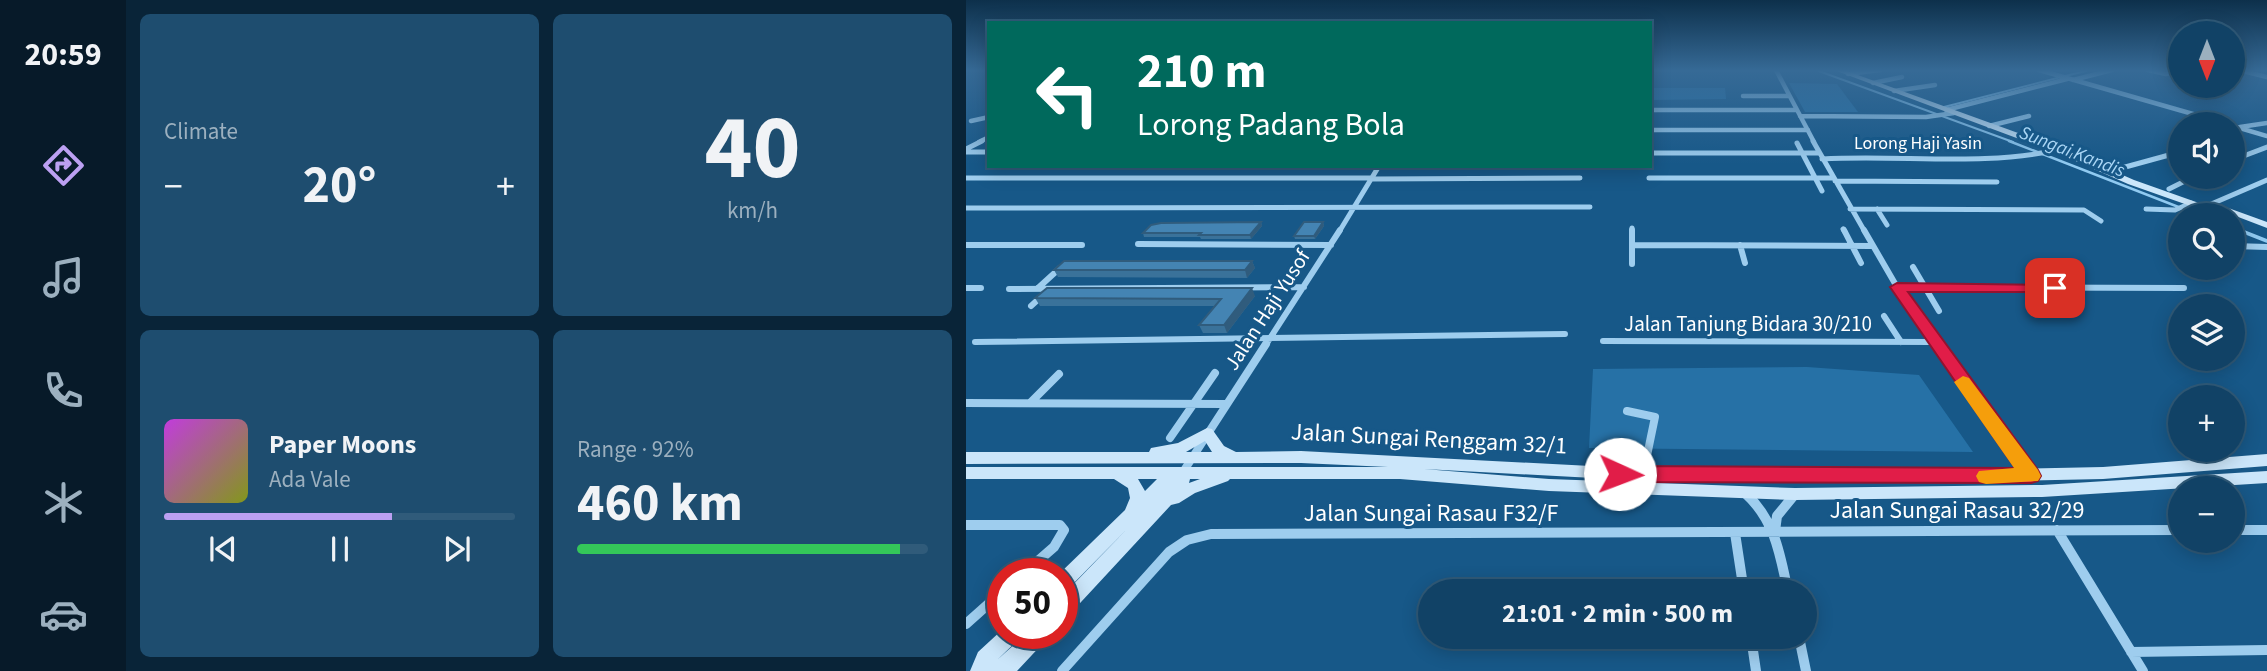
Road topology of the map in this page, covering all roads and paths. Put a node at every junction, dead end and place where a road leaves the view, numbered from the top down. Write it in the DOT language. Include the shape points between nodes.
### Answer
graph roads {
  1 [pos="1792,101"];
  2 [pos="1919,101"];
  3 [pos="1988,101"];
  4 [pos="2149,101"];
  5 [pos="1652,110"];
  6 [pos="2186,112"];
  7 [pos="1798,113"];
  8 [pos="1948,113"];
  9 [pos="2029,116"];
  10 [pos="987,117"];
  11 [pos="971,121"];
  12 [pos="2267,123"];
  13 [pos="1989,126"];
  14 [pos="2245,126"];
  15 [pos="2245,129"];
  16 [pos="1652,130"];
  17 [pos="1808,130"];
  18 [pos="2267,136"];
  19 [pos="987,138"];
  20 [pos="966,142"];
  21 [pos="979,142"];
  22 [pos="1797,143"];
  23 [pos="2267,147"];
  24 [pos="966,150"];
  25 [pos="987,152"];
  26 [pos="2060,152"];
  27 [pos="1652,153"];
  28 [pos="1801,153"];
  29 [pos="2168,155"];
  30 [pos="2245,155"];
  31 [pos="1821,156"];
  32 [pos="1378,168"];
  33 [pos="2118,169"];
  34 [pos="1744,170"];
  35 [pos="966,178"];
  36 [pos="1371,178"];
  37 [pos="1580,178"];
  38 [pos="1649,178"];
  39 [pos="1747,178"];
  40 [pos="1815,178"];
  41 [pos="1834,180"];
  42 [pos="2267,180"];
  43 [pos="1997,182"];
  44 [pos="2168,188"];
  45 [pos="2164,190"];
  46 [pos="1822,191"];
  47 [pos="2186,203"];
  48 [pos="2203,203"];
  49 [pos="2214,203"];
  50 [pos="1590,207"];
  51 [pos="966,208"];
  52 [pos="1351,208"];
  53 [pos="1422,208"];
  54 [pos="1850,209"];
  55 [pos="1877,209"];
  56 [pos="2146,209"];
  57 [pos="2168,209"];
  58 [pos="1572,210"];
  59 [pos="2245,218"];
  60 [pos="2101,221"];
  61 [pos="2245,221"];
  62 [pos="1887,225"];
  63 [pos="2266,225"];
  64 [pos="1632,228"];
  65 [pos="1843,229"];
  66 [pos="1138,244"];
  67 [pos="1632,244"];
  68 [pos="966,245"];
  69 [pos="1082,245"];
  70 [pos="1331,245"];
  71 [pos="1740,245"];
  72 [pos="1851,246"];
  73 [pos="1872,246"];
  74 [pos="2245,247"];
  75 [pos="2267,247"];
  76 [pos="1745,263"];
  77 [pos="1861,263"];
  78 [pos="1632,264"];
  79 [pos="1913,267"];
  80 [pos="1060,268"];
  81 [pos="1051,287"];
  82 [pos="1304,287"];
  83 [pos="1897,287"];
  84 [pos="966,288"];
  85 [pos="981,288"];
  86 [pos="1925,288"];
  87 [pos="2184,288"];
  88 [pos="1009,289"];
  89 [pos="1037,289"];
  90 [pos="1031,306"];
  91 [pos="1939,311"];
  92 [pos="1884,316"];
  93 [pos="1564,334"];
  94 [pos="1269,338"];
  95 [pos="1603,341"];
  96 [pos="975,342"];
  97 [pos="1901,342"];
  98 [pos="1934,342"];
  99 [pos="1215,373"];
  100 [pos="1059,374"];
  101 [pos="966,403"];
  102 [pos="1030,403"];
  103 [pos="1194,404"];
  104 [pos="1227,404"];
  105 [pos="1627,411"];
  106 [pos="1207,433"];
  107 [pos="1170,438"];
  108 [pos="1236,457"];
  109 [pos="966,458"];
  110 [pos="1009,458"];
  111 [pos="2267,460"];
  112 [pos="2235,463"];
  113 [pos="1187,465"];
  114 [pos="1112,472"];
  115 [pos="1244,472"];
  116 [pos="966,473"];
  117 [pos="1643,475"];
  118 [pos="2031,476"];
  119 [pos="2259,478"];
  120 [pos="1743,492"];
  121 [pos="1795,494"];
  122 [pos="1129,517"];
  123 [pos="1148,519"];
  124 [pos="966,525"];
  125 [pos="2057,530"];
  126 [pos="2168,530"];
  127 [pos="2245,530"];
  128 [pos="2267,530"];
  129 [pos="1775,532"];
  130 [pos="1735,533"];
  131 [pos="1041,558"];
  132 [pos="1078,567"];
  133 [pos="1742,579"];
  134 [pos="1785,579"];
  135 [pos="1078,592"];
  136 [pos="987,606"];
  137 [pos="966,624"];
  138 [pos="995,649"];
  139 [pos="1024,649"];
  140 [pos="1753,649"];
  141 [pos="1801,649"];
  142 [pos="2267,650"];
  143 [pos="2131,652"];
  144 [pos="980,671"];
  145 [pos="998,671"];
  146 [pos="1062,671"];
  147 [pos="1756,671"];
  148 [pos="1806,671"];
  149 [pos="2143,671"];
  1 -- 7 [label="street"];
  2 -- 8 [label="main road"];
  3 -- 8 [label="street"];
  4 -- 6 [label="street"];
  5 -- 7 [label="street"];
  7 -- 8 [label="street" via="1933,117"];
  7 -- 17 [label="street"];
  8 -- 13 [label="main road"];
  9 -- 13 [label="street"];
  10 -- 11 [label="street"];
  12 -- 14 [label="street"];
  13 -- 26 [label="main road"];
  15 -- 18 [label="street"];
  16 -- 17 [label="street"];
  17 -- 31 [label="street"];
  19 -- 21 [label="street"];
  20 -- 21 [label="street"];
  21 -- 24 [label="street"];
  22 -- 28 [label="street"];
  23 -- 30 [label="street"];
  24 -- 25 [label="street"];
  26 -- 31 [label="street, Lorong Haji Yasin" via="1986,157"];
  26 -- 33 [label="main road"];
  26 -- 45 [label="main road"];
  27 -- 28 [label="street, Lorong Haji Yasin"];
  28 -- 31 [label="street, Lorong Haji Yasin"];
  28 -- 40 [label="street"];
  29 -- 33 [label="street"];
  31 -- 41 [label="street"];
  32 -- 36 [label="street, Jalan Haji Yusof"];
  33 -- 45 [label="main road"];
  34 -- 39 [label="street"];
  35 -- 36 [label="street"];
  36 -- 37 [label="street"];
  36 -- 52 [label="street, Jalan Haji Yusof"];
  38 -- 39 [label="street"];
  39 -- 40 [label="street"];
  40 -- 41 [label="street"];
  40 -- 46 [label="street"];
  41 -- 43 [label="street"];
  41 -- 54 [label="street"];
  42 -- 49 [label="street"];
  44 -- 45 [label="street"];
  45 -- 47 [label="main road"];
  45 -- 48 [label="main road"];
  50 -- 53 [label="street"];
  51 -- 52 [label="street"];
  52 -- 53 [label="street"];
  52 -- 70 [label="street, Jalan Haji Yusof"];
  53 -- 58 [label="street"];
  54 -- 55 [label="street"];
  54 -- 73 [label="street"];
  55 -- 60 [label="street" via="2084,210"];
  55 -- 62 [label="street"];
  56 -- 57 [label="street"];
  59 -- 63 [label="main road"];
  61 -- 63 [label="main road"];
  64 -- 67 [label="street"];
  65 -- 72 [label="street"];
  66 -- 70 [label="street"];
  67 -- 71 [label="street"];
  67 -- 78 [label="street"];
  68 -- 69 [label="street"];
  70 -- 82 [label="street, Jalan Haji Yusof"];
  71 -- 72 [label="street"];
  71 -- 76 [label="street"];
  72 -- 73 [label="street"];
  72 -- 77 [label="street"];
  73 -- 83 [label="street"];
  74 -- 75 [label="street"];
  79 -- 86 [label="street"];
  80 -- 89 [label="street"];
  81 -- 82 [label="street"];
  81 -- 89 [label="street"];
  81 -- 90 [label="street"];
  82 -- 94 [label="street, Jalan Haji Yusof"];
  83 -- 86 [label="street"];
  83 -- 98 [label="street"];
  84 -- 85 [label="street"];
  86 -- 87 [label="street"];
  86 -- 91 [label="street"];
  88 -- 89 [label="street"];
  92 -- 97 [label="street"];
  93 -- 94 [label="street"];
  94 -- 96 [label="street"];
  94 -- 104 [label="street, Jalan Haji Yusof"];
  95 -- 97 [label="street, Jalan Tanjung Bidara 30/210"];
  97 -- 98 [label="street, Jalan Tanjung Bidara 30/210"];
  98 -- 118 [label="street"];
  99 -- 103 [label="street"];
  100 -- 102 [label="street"];
  101 -- 102 [label="street"];
  102 -- 103 [label="street"];
  103 -- 104 [label="street"];
  103 -- 107 [label="street"];
  104 -- 106 [label="street, Jalan Haji Yusof"];
  105 -- 117 [label="street" via="1655,416"];
  106 -- 108 [label="main road" via="1219,450"];
  106 -- 110 [label="main road" via="1181,448 1161,452 1032,452"];
  106 -- 113 [label="street, Jalan Haji Yusof"];
  108 -- 113 [label="main road, Jalan Sungai Renggam 32/1"];
  108 -- 117 [label="main road, Jalan Sungai Renggam 32/1" via="1422,461"];
  109 -- 110 [label="main road, Jalan Sungai Renggam 32/1"];
  110 -- 113 [label="main road, Jalan Sungai Renggam 32/1"];
  111 -- 112 [label="main road, Jalan Sungai Renggam 32/1"];
  112 -- 118 [label="main road, Jalan Sungai Renggam 32/1"];
  112 -- 119 [label="main road"];
  113 -- 114 [label="main road, Jalan Sungai Renggam 32/1"];
  113 -- 115 [label="main road, Jalan Sungai Renggam 32/1"];
  113 -- 122 [label="main road"];
  113 -- 123 [label="main road" via="1182,481"];
  114 -- 116 [label="main road, Jalan Sungai Renggam 32/1"];
  114 -- 122 [label="main road" via="1134,483 1138,491 1139,499"];
  115 -- 120 [label="main road, Jalan Sungai Renggam 32/1" via="1400,473 1549,485"];
  115 -- 123 [label="main road" via="1189,488"];
  117 -- 118 [label="main road, Jalan Sungai Renggam 32/1"];
  119 -- 121 [label="main road, Jalan Sungai Renggam 32/1" via="2042,491"];
  120 -- 121 [label="main road, Jalan Sungai Renggam 32/1"];
  120 -- 129 [label="street" via="1760,504"];
  121 -- 129 [label="street" via="1777,516"];
  122 -- 132 [label="main road"];
  123 -- 135 [label="main road"];
  124 -- 131 [label="street" via="1060,525 1064,530"];
  125 -- 126 [label="street, Jalan Sungai Rasau 32/29"];
  125 -- 129 [label="street, Jalan Sungai Rasau 32/29"];
  125 -- 143 [label="street"];
  127 -- 128 [label="street"];
  129 -- 130 [label="street, Jalan Sungai Rasau 32/29"];
  129 -- 134 [label="street"];
  130 -- 133 [label="street"];
  130 -- 146 [label="street, Jalan Sungai Rasau F32/F" via="1211,534 1187,540 1169,552"];
  136 -- 137 [label="street"];
  138 -- 144 [label="main road"];
  139 -- 145 [label="main road"];
  140 -- 147 [label="street"];
  141 -- 148 [label="street"];
  142 -- 143 [label="street"];
  143 -- 149 [label="street"];
}
